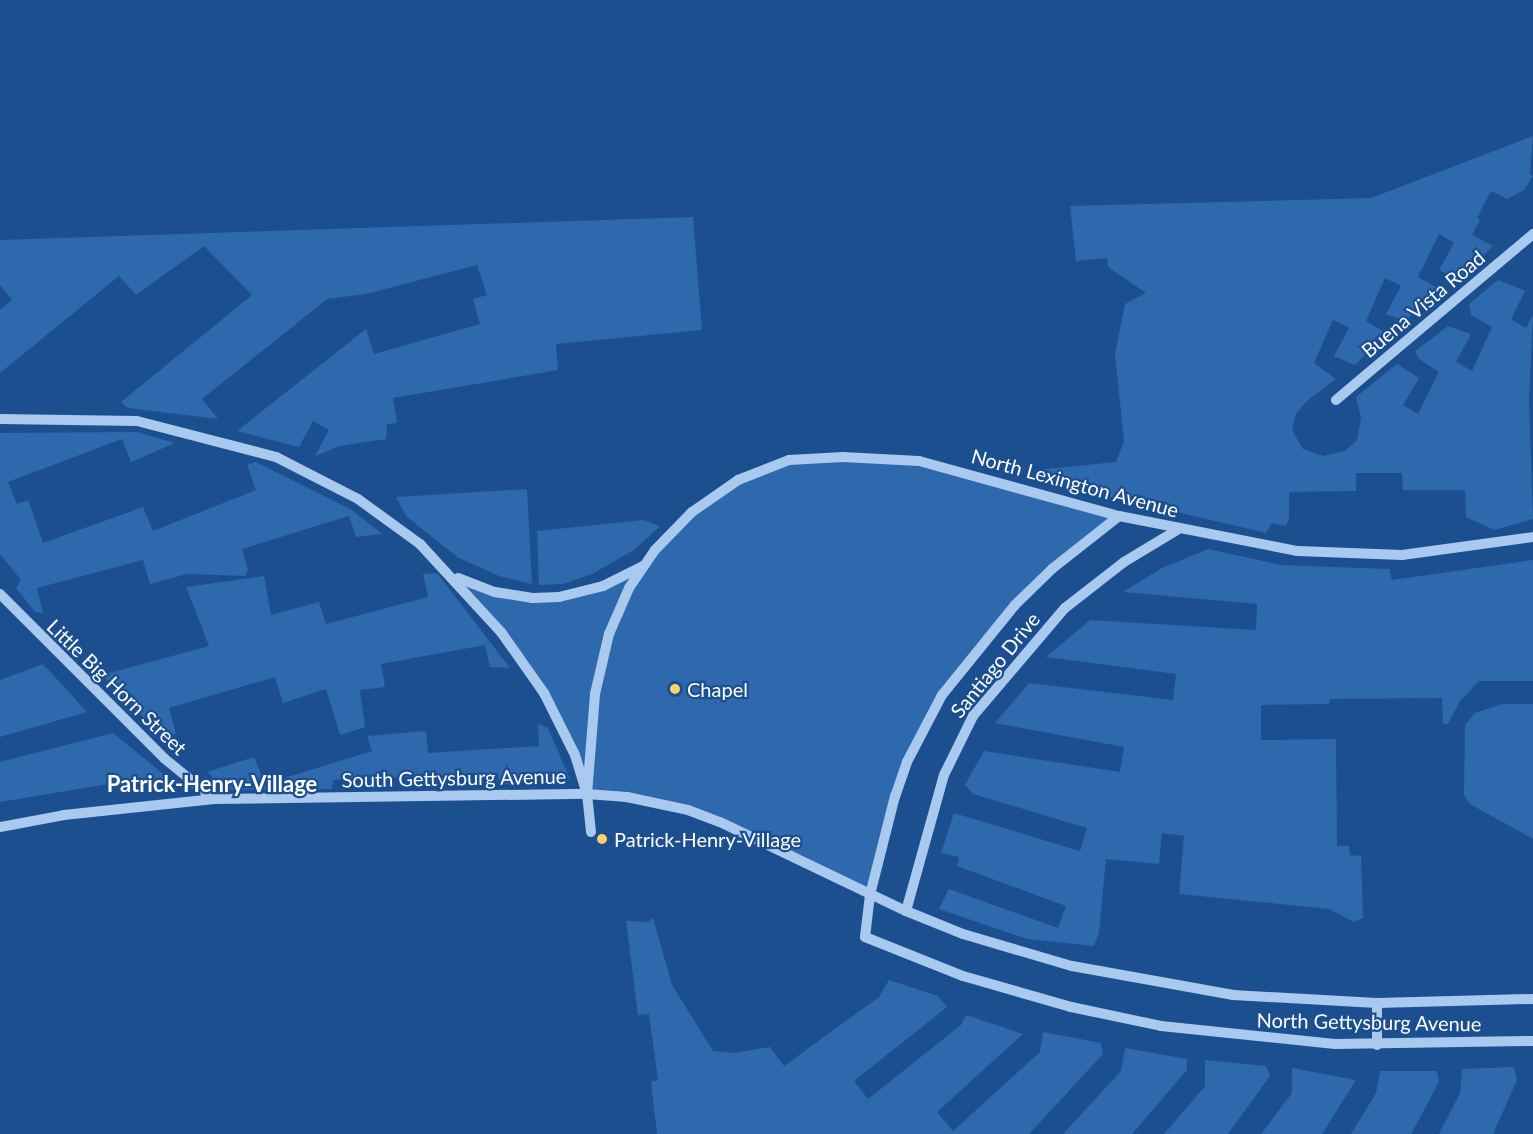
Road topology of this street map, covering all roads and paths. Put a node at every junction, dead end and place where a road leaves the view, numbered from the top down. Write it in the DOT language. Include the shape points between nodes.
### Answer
graph roads {
  1 [pos="1533,234"];
  2 [pos="1336,400"];
  3 [pos="0,419"];
  4 [pos="1119,516"];
  5 [pos="1177,530"];
  6 [pos="1533,537"];
  7 [pos="643,566"];
  8 [pos="454,577"];
  9 [pos="0,594"];
  10 [pos="587,794"];
  11 [pos="214,799"];
  12 [pos="0,827"];
  13 [pos="591,832"];
  14 [pos="870,896"];
  15 [pos="906,911"];
  16 [pos="1533,999"];
  17 [pos="1377,1002"];
  18 [pos="1533,1041"];
  19 [pos="1377,1044"];
  1 -- 2 [label="street, Buena Vista Road"];
  3 -- 8 [label="street" via="137,421 276,457 358,499 420,544"];
  4 -- 5 [label="street, North Lexington Avenue"];
  4 -- 7 [label="street, North Lexington Avenue" via="919,461 843,457 789,460 738,480 714,496 669,533"];
  4 -- 14 [label="street, Santiago Drive" via="1052,569 1015,605 942,695 906,765"];
  5 -- 6 [label="street, North Lexington Avenue" via="1298,551 1402,555"];
  5 -- 15 [label="street, Santiago Drive" via="1124,561 1065,608 973,716 940,784"];
  7 -- 8 [label="street, North Lexington Avenue" via="603,586 559,597 533,598 495,592"];
  7 -- 10 [label="street, North Lexington Avenue" via="620,609 602,661 591,730"];
  8 -- 10 [label="street" via="501,632 544,693 575,755"];
  9 -- 11 [label="street, Little Big Horn Street" via="165,759"];
  10 -- 11 [label="street, South Gettysburg Avenue"];
  10 -- 13 [label="street"];
  10 -- 14 [label="street, North Gettysburg Avenue" via="627,796 688,810 749,834"];
  11 -- 12 [label="street, South Gettysburg Avenue" via="64,815"];
  14 -- 15 [label="street, North Gettysburg Avenue"];
  14 -- 19 [label="street, North Gettysburg Avenue" via="865,937 963,976 1071,1007 1161,1026 1238,1037"];
  15 -- 17 [label="street, North Gettysburg Avenue" via="963,934 1072,966 1178,988 1233,995"];
  16 -- 17 [label="street, North Gettysburg Avenue"];
  17 -- 19 [label="street"];
  18 -- 19 [label="street, North Gettysburg Avenue"];
}
